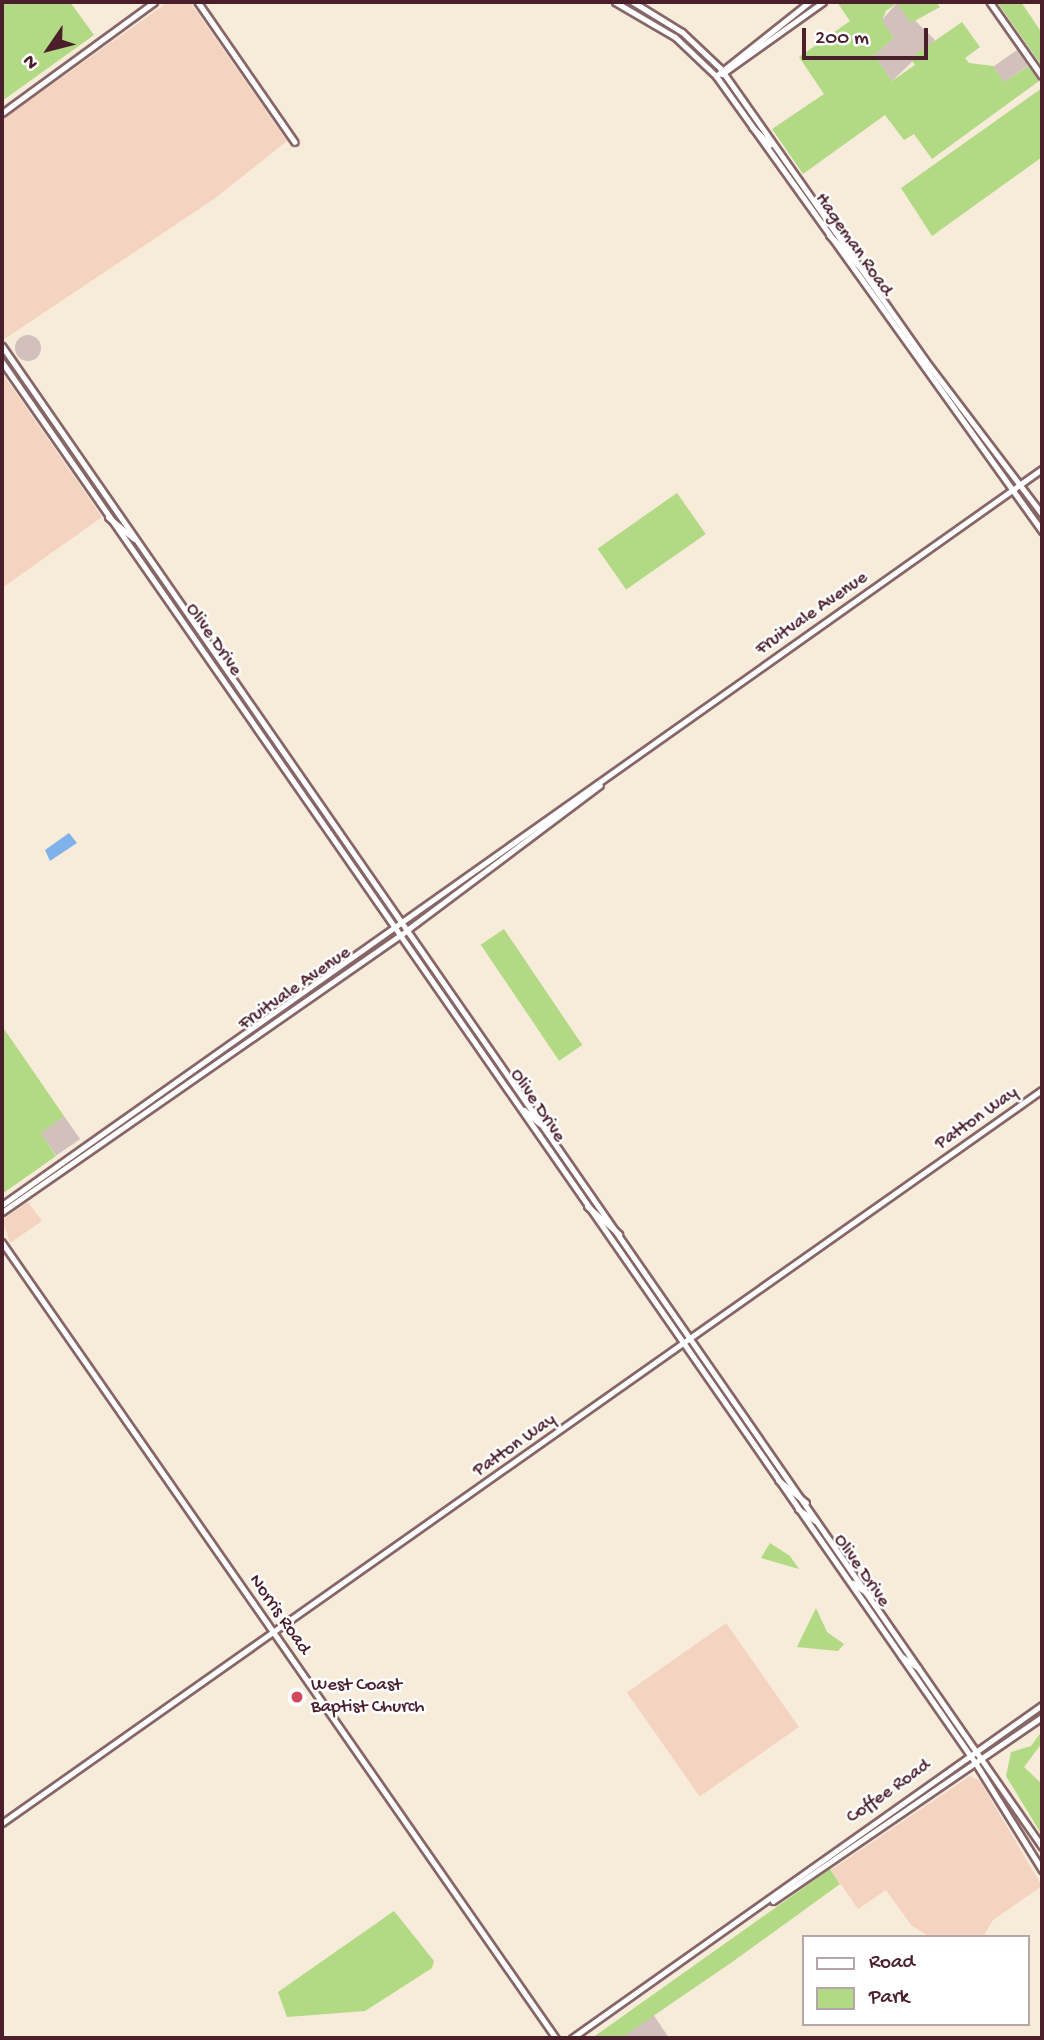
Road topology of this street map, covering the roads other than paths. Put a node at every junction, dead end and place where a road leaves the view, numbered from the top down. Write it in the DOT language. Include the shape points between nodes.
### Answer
graph roads {
  1 [pos="154,2"];
  2 [pos="198,2"];
  3 [pos="615,2"];
  4 [pos="633,2"];
  5 [pos="809,2"];
  6 [pos="823,2"];
  7 [pos="990,2"];
  8 [pos="723,71"];
  9 [pos="716,76"];
  10 [pos="1042,76"];
  11 [pos="2,113"];
  12 [pos="752,127"];
  13 [pos="295,142"];
  14 [pos="784,160"];
  15 [pos="828,235"];
  16 [pos="860,267"];
  17 [pos="2,348"];
  18 [pos="2,362"];
  19 [pos="949,406"];
  20 [pos="983,437"];
  21 [pos="1042,469"];
  22 [pos="1020,485"];
  23 [pos="1012,491"];
  24 [pos="1042,514"];
  25 [pos="108,517"];
  26 [pos="1042,531"];
  27 [pos="137,541"];
  28 [pos="600,785"];
  29 [pos="545,820"];
  30 [pos="532,840"];
  31 [pos="403,923"];
  32 [pos="394,929"];
  33 [pos="407,930"];
  34 [pos="398,936"];
  35 [pos="461,1023"];
  36 [pos="487,1044"];
  37 [pos="1042,1090"];
  38 [pos="521,1109"];
  39 [pos="549,1134"];
  40 [pos="72,1153"];
  41 [pos="78,1160"];
  42 [pos="2,1205"];
  43 [pos="587,1206"];
  44 [pos="2,1212"];
  45 [pos="619,1234"];
  46 [pos="2,1242"];
  47 [pos="692,1340"];
  48 [pos="685,1346"];
  49 [pos="778,1480"];
  50 [pos="806,1503"];
  51 [pos="798,1509"];
  52 [pos="827,1533"];
  53 [pos="841,1571"];
  54 [pos="871,1596"];
  55 [pos="274,1632"];
  56 [pos="900,1656"];
  57 [pos="928,1678"];
  58 [pos="1042,1704"];
  59 [pos="1042,1717"];
  60 [pos="978,1749"];
  61 [pos="970,1755"];
  62 [pos="984,1758"];
  63 [pos="976,1764"];
  64 [pos="2,1823"];
  65 [pos="1042,1847"];
  66 [pos="1042,1870"];
  67 [pos="758,1909"];
  68 [pos="556,2038"];
  69 [pos="572,2038"];
  1 -- 11 [label="main road"];
  2 -- 13 [label="street"];
  3 -- 9 [label="main road, Hageman Road" via="666,31"];
  4 -- 8 [label="main road, Hageman Road" via="682,32"];
  5 -- 8 [label="main road"];
  6 -- 8 [label="main road"];
  7 -- 10 [label="street"];
  8 -- 9 [label="main road"];
  8 -- 14 [label="main road, Hageman Road"];
  9 -- 12 [label="main road, Hageman Road"];
  12 -- 14 [label="main road"];
  12 -- 15 [label="main road, Hageman Road"];
  14 -- 16 [label="main road, Hageman Road"];
  15 -- 16 [label="main road"];
  15 -- 19 [label="main road, Hageman Road"];
  16 -- 20 [label="main road, Hageman Road"];
  17 -- 27 [label="main road, Olive Drive"];
  18 -- 25 [label="main road, Olive Drive"];
  19 -- 20 [label="main road"];
  19 -- 23 [label="main road, Hageman Road"];
  20 -- 22 [label="main road, Hageman Road"];
  21 -- 22 [label="main road, Fruitvale Avenue"];
  22 -- 23 [label="main road, Fruitvale Avenue"];
  22 -- 24 [label="main road, Hageman Road"];
  23 -- 26 [label="main road, Hageman Road"];
  23 -- 28 [label="main road, Fruitvale Avenue"];
  25 -- 27 [label="main road"];
  25 -- 32 [label="main road, Olive Drive"];
  27 -- 31 [label="main road, Olive Drive"];
  28 -- 29 [label="main road, Fruitvale Avenue"];
  28 -- 30 [label="main road, Fruitvale Avenue"];
  29 -- 30 [label="main road"];
  29 -- 31 [label="main road, Fruitvale Avenue"];
  30 -- 33 [label="main road, Fruitvale Avenue"];
  31 -- 32 [label="main road, Fruitvale Avenue"];
  31 -- 33 [label="main road, Olive Drive"];
  32 -- 34 [label="main road, Olive Drive"];
  32 -- 40 [label="main road, Fruitvale Avenue"];
  33 -- 34 [label="main road, Fruitvale Avenue"];
  33 -- 36 [label="main road, Olive Drive"];
  34 -- 35 [label="main road, Olive Drive"];
  34 -- 41 [label="main road, Fruitvale Avenue"];
  35 -- 36 [label="main road"];
  35 -- 38 [label="main road, Olive Drive"];
  36 -- 39 [label="main road, Olive Drive"];
  37 -- 47 [label="street, Patton Way"];
  38 -- 39 [label="main road"];
  38 -- 43 [label="main road, Olive Drive"];
  39 -- 45 [label="main road, Olive Drive"];
  40 -- 41 [label="main road"];
  40 -- 42 [label="main road, Fruitvale Avenue"];
  41 -- 44 [label="main road, Fruitvale Avenue"];
  43 -- 45 [label="main road"];
  43 -- 48 [label="main road, Olive Drive"];
  45 -- 47 [label="main road, Olive Drive"];
  46 -- 55 [label="street, Norris Road"];
  47 -- 48 [label="street, Patton Way"];
  47 -- 50 [label="main road, Olive Drive"];
  48 -- 49 [label="main road, Olive Drive"];
  48 -- 55 [label="street, Patton Way"];
  49 -- 50 [label="main road"];
  49 -- 51 [label="main road, Olive Drive"];
  50 -- 52 [label="main road, Olive Drive"];
  51 -- 52 [label="main road"];
  51 -- 53 [label="main road, Olive Drive"];
  52 -- 54 [label="main road, Olive Drive"];
  53 -- 54 [label="main road"];
  53 -- 56 [label="main road, Olive Drive"];
  54 -- 57 [label="main road, Olive Drive"];
  55 -- 64 [label="street, Patton Way"];
  55 -- 68 [label="street, Norris Road"];
  56 -- 57 [label="main road"];
  56 -- 61 [label="main road, Olive Drive"];
  57 -- 60 [label="main road, Olive Drive"];
  58 -- 60 [label="main road, Coffee Road"];
  59 -- 62 [label="main road, Coffee Road"];
  60 -- 61 [label="main road, Coffee Road"];
  60 -- 62 [label="main road, Olive Drive"];
  61 -- 63 [label="main road, Olive Drive"];
  61 -- 67 [label="main road, Coffee Road"];
  62 -- 63 [label="main road, Coffee Road"];
  62 -- 65 [label="main road, Olive Drive"];
  63 -- 66 [label="main road, Olive Drive"];
  63 -- 67 [label="main road, Coffee Road"];
  67 -- 69 [label="main road, Coffee Road"];
}
